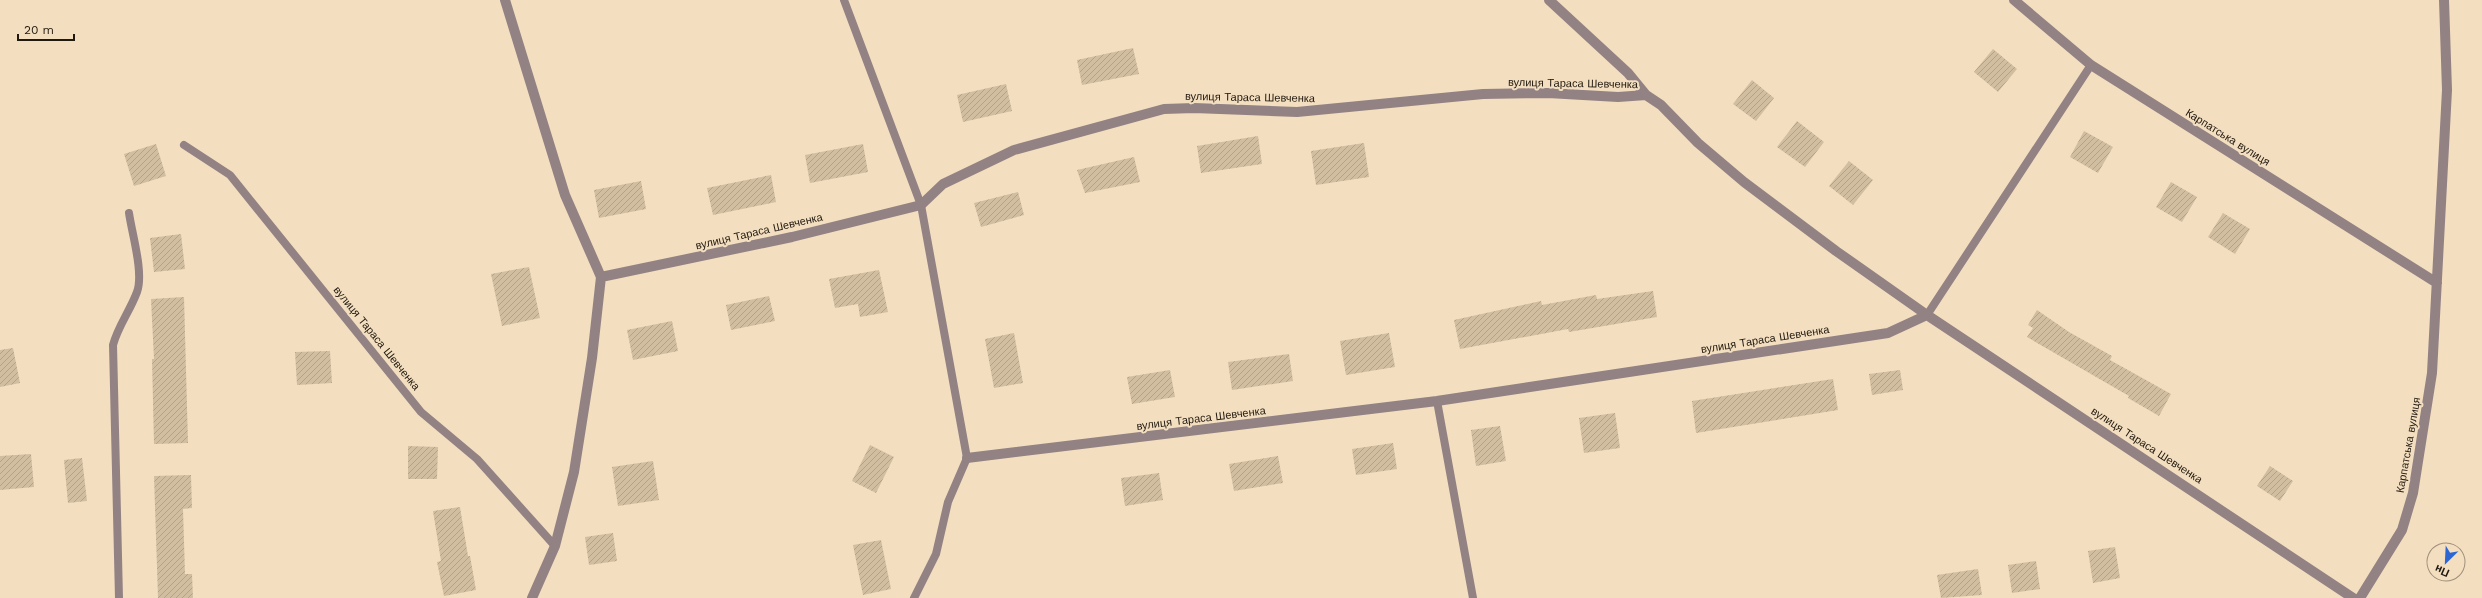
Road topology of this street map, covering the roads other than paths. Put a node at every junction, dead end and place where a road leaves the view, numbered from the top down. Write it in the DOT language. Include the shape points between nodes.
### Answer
graph roads {
  1 [pos="505,0"];
  2 [pos="844,0"];
  3 [pos="1549,0"];
  4 [pos="2014,0"];
  5 [pos="2444,0"];
  6 [pos="2091,65"];
  7 [pos="1646,95"];
  8 [pos="184,145"];
  9 [pos="921,205"];
  10 [pos="129,213"];
  11 [pos="601,277"];
  12 [pos="2437,284"];
  13 [pos="1927,315"];
  14 [pos="1437,401"];
  15 [pos="967,458"];
  16 [pos="555,546"];
  17 [pos="119,598"];
  18 [pos="532,598"];
  19 [pos="914,598"];
  20 [pos="1473,598"];
  21 [pos="2353,598"];
  22 [pos="2360,598"];
  1 -- 11 [label="street" via="565,195"];
  2 -- 9 [label="lane"];
  3 -- 7 [label="street, вулиця Тараса Шевченка" via="1628,74"];
  4 -- 6 [label="street, Карпатська вулиця"];
  5 -- 12 [label="street, Карпатська вулиця" via="2447,90"];
  6 -- 12 [label="street, Карпатська вулиця"];
  6 -- 13 [label="lane"];
  7 -- 9 [label="street, вулиця Тараса Шевченка" via="1618,97 1548,93 1483,94 1297,112 1164,109 1014,150 944,184"];
  7 -- 13 [label="street, вулиця Тараса Шевченка" via="1661,105 1698,143 1744,182"];
  8 -- 16 [label="lane, вулиця Тараса Шевченка" via="230,175 421,412 477,459"];
  9 -- 11 [label="street, вулиця Тараса Шевченка" via="792,237"];
  9 -- 15 [label="lane"];
  10 -- 17 [label="lane" via="140,280 113,345"];
  11 -- 16 [label="street" via="592,358 574,472"];
  12 -- 22 [label="street, Карпатська вулиця" via="2432,373 2413,493 2402,530"];
  13 -- 14 [label="street, вулиця Тараса Шевченка" via="1888,333"];
  13 -- 21 [label="street, вулиця Тараса Шевченка"];
  14 -- 15 [label="street, вулиця Тараса Шевченка"];
  14 -- 20 [label="lane"];
  15 -- 19 [label="lane" via="948,502 936,554"];
  16 -- 18 [label="street"];
}
